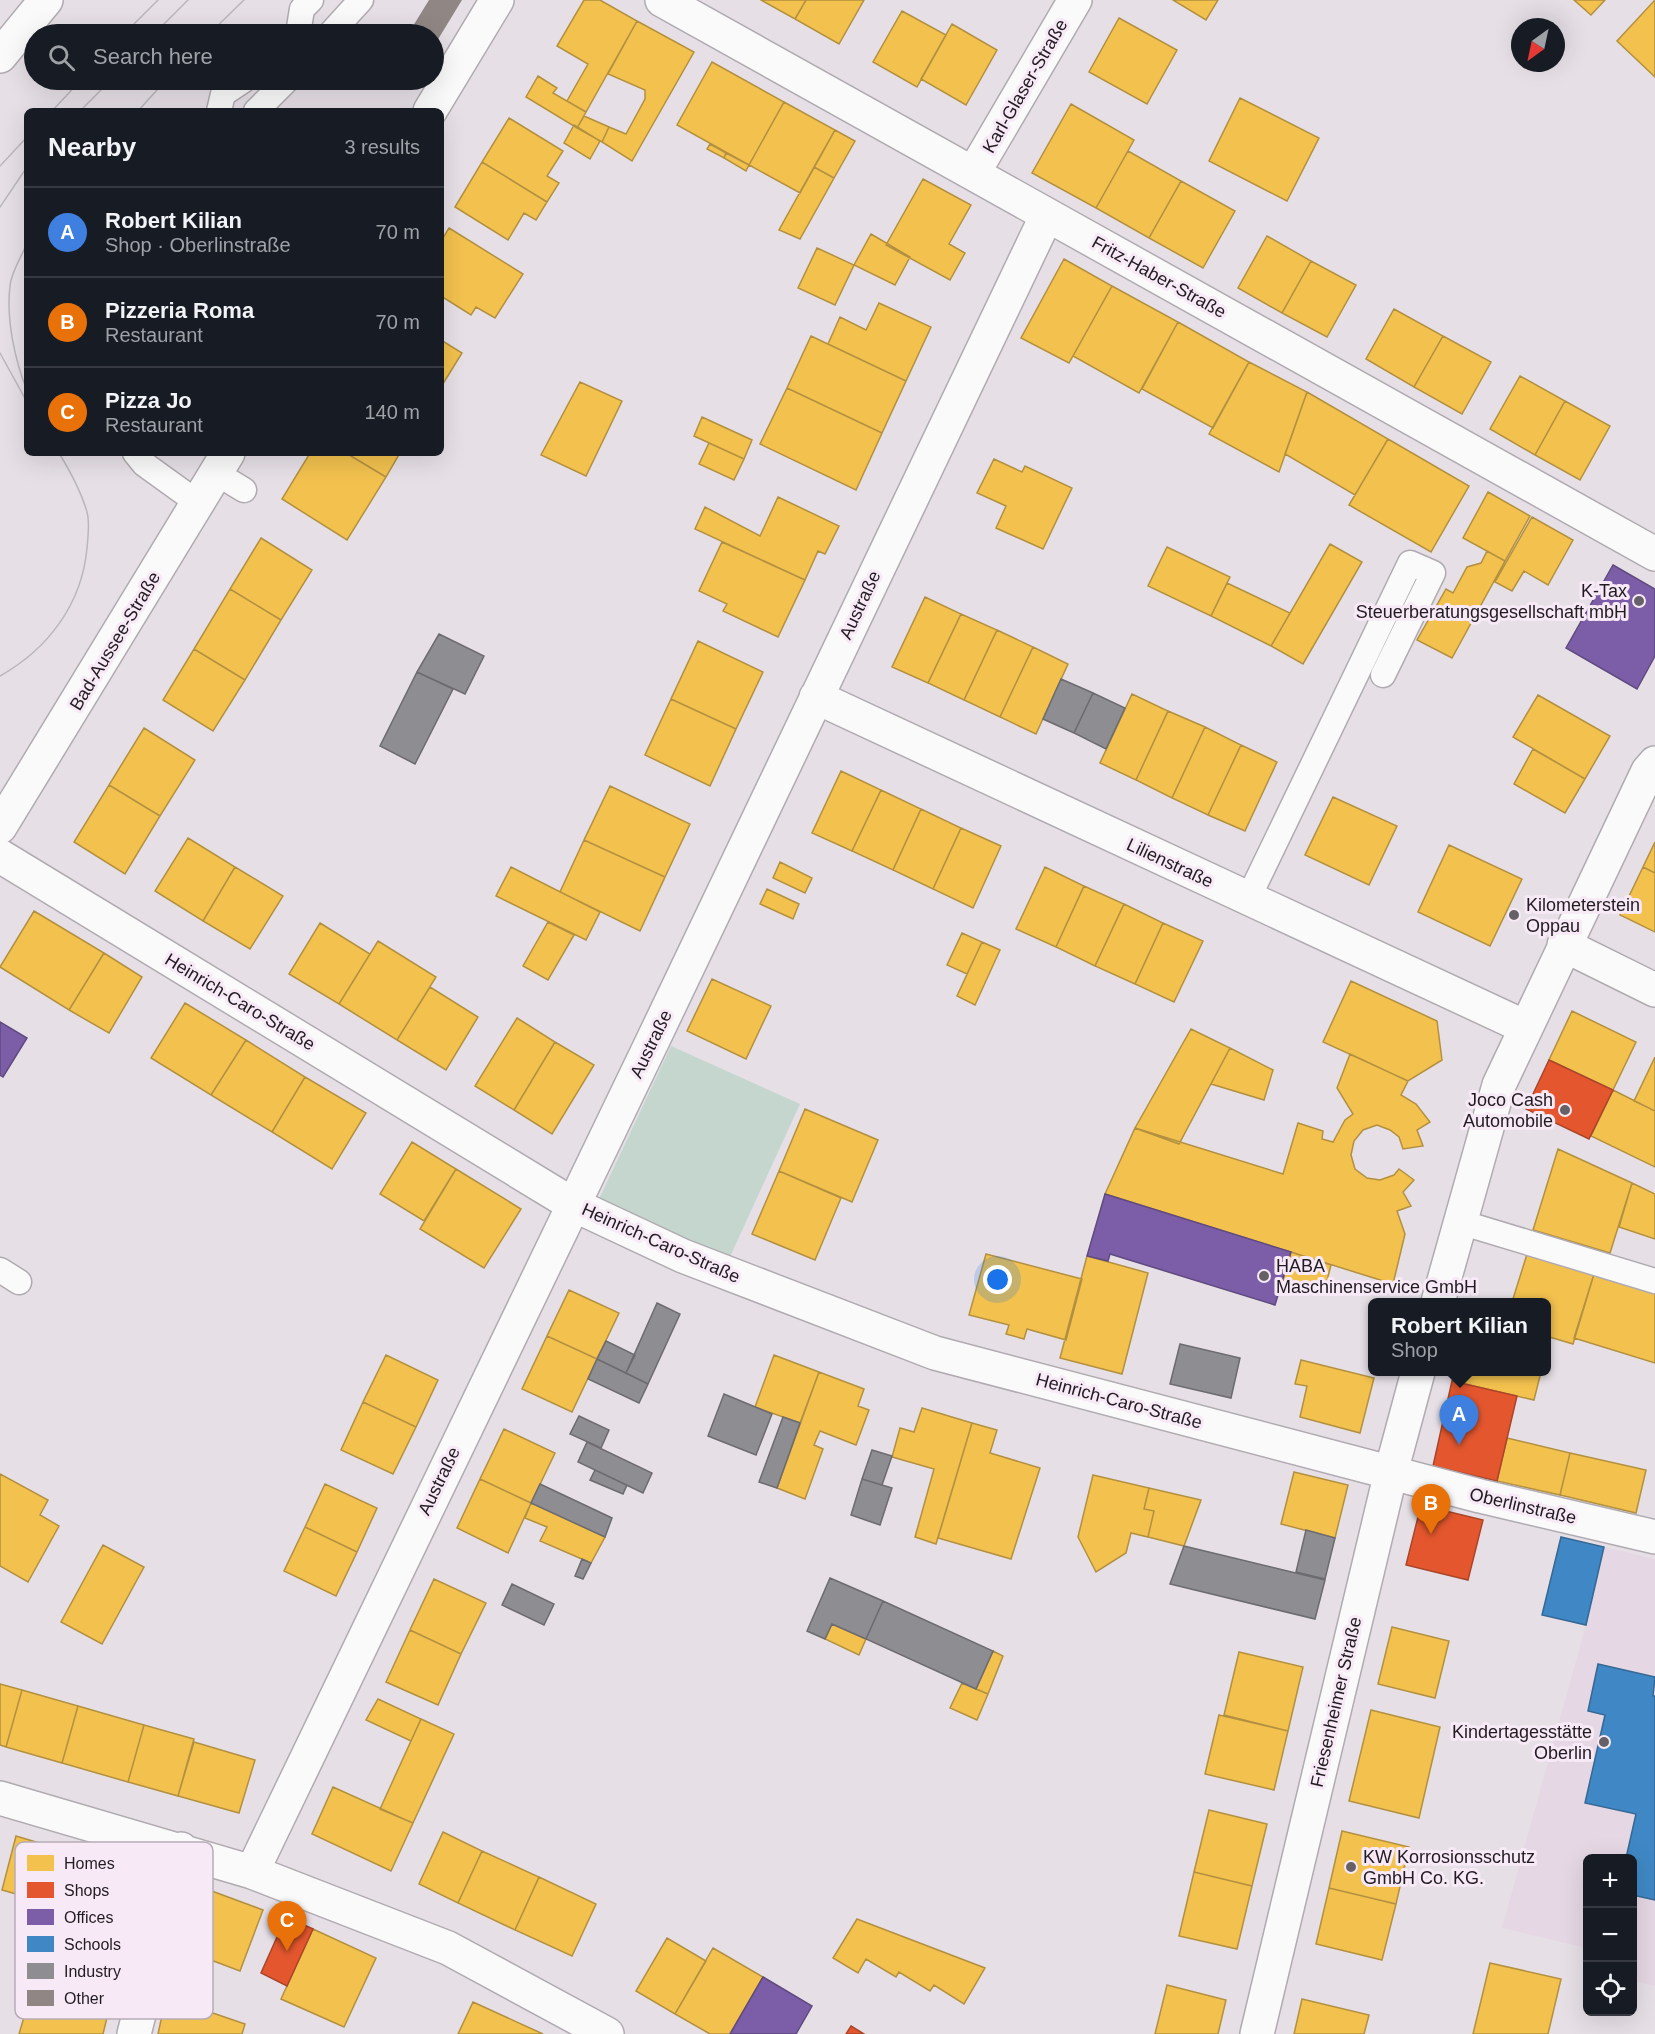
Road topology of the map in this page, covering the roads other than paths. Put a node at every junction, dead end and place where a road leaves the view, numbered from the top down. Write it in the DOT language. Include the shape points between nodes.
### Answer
graph roads {
  1 [pos="46,0"];
  2 [pos="311,0"];
  3 [pos="361,0"];
  4 [pos="497,0"];
  5 [pos="662,0"];
  6 [pos="1075,0"];
  7 [pos="26,24"];
  8 [pos="300,24"];
  9 [pos="338,24"];
  10 [pos="24,27"];
  11 [pos="0,56"];
  12 [pos="444,88"];
  13 [pos="229,90"];
  14 [pos="276,90"];
  15 [pos="443,90"];
  16 [pos="220,108"];
  17 [pos="259,108"];
  18 [pos="432,108"];
  19 [pos="974,172"];
  20 [pos="1047,214"];
  21 [pos="137,456"];
  22 [pos="222,463"];
  23 [pos="244,490"];
  24 [pos="198,503"];
  25 [pos="1655,554"];
  26 [pos="1383,675"];
  27 [pos="816,697"];
  28 [pos="1655,763"];
  29 [pos="0,827"];
  30 [pos="0,856"];
  31 [pos="1248,899"];
  32 [pos="1564,945"];
  33 [pos="1655,990"];
  34 [pos="1525,1027"];
  35 [pos="572,1204"];
  36 [pos="1460,1222"];
  37 [pos="1655,1281"];
  38 [pos="1439,1298"];
  39 [pos="1417,1376"];
  40 [pos="1391,1472"];
  41 [pos="1655,1537"];
  42 [pos="0,1798"];
  43 [pos="156,1842"];
  44 [pos="213,1859"];
  45 [pos="252,1872"];
  46 [pos="138,2019"];
  47 [pos="134,2034"];
  48 [pos="607,2034"];
  49 [pos="1257,2034"];
  1 -- 7 [label="main road"];
  2 -- 8 [label="lane" via="302,9"];
  3 -- 9 [label="lane"];
  4 -- 12 [label="main road"];
  5 -- 19 [label="main road, Fritz-Haber-Straße"];
  6 -- 19 [label="main road, Karl-Glaser-Straße"];
  10 -- 11 [label="main road"];
  13 -- 16 [label="lane" via="223,94"];
  14 -- 17 [label="lane"];
  15 -- 18 [label="main road"];
  19 -- 20 [label="main road, Fritz-Haber-Straße"];
  20 -- 25 [label="main road, Fritz-Haber-Straße"];
  20 -- 27 [label="main road, Austraße"];
  21 -- 24 [label="lane"];
  22 -- 23 [label="lane"];
  22 -- 24 [label="main road, Bad-Aussee-Straße"];
  24 -- 29 [label="main road, Bad-Aussee-Straße"];
  26 -- 31 [label="lane" via="1433,573 1410,563"];
  27 -- 31 [label="main road, Lilienstraße"];
  27 -- 35 [label="main road, Austraße"];
  28 -- 32 [label="main road"];
  30 -- 35 [label="main road, Heinrich-Caro-Straße"];
  31 -- 34 [label="main road, Lilienstraße"];
  32 -- 33 [label="main road"];
  32 -- 34 [label="main road"];
  34 -- 36 [label="main road" via="1499,1085"];
  35 -- 40 [label="main road, Heinrich-Caro-Straße" via="682,1256 935,1353"];
  35 -- 45 [label="main road, Austraße"];
  36 -- 37 [label="lane"];
  36 -- 38 [label="main road"];
  39 -- 40 [label="main road, Friesenheimer Straße"];
  40 -- 41 [label="main road, Oberlinstraße"];
  40 -- 49 [label="main road, Friesenheimer Straße"];
  42 -- 43 [label="main road"];
  44 -- 45 [label="main road"];
  45 -- 48 [label="main road" via="448,1948"];
  46 -- 47 [label="main road"];
}
